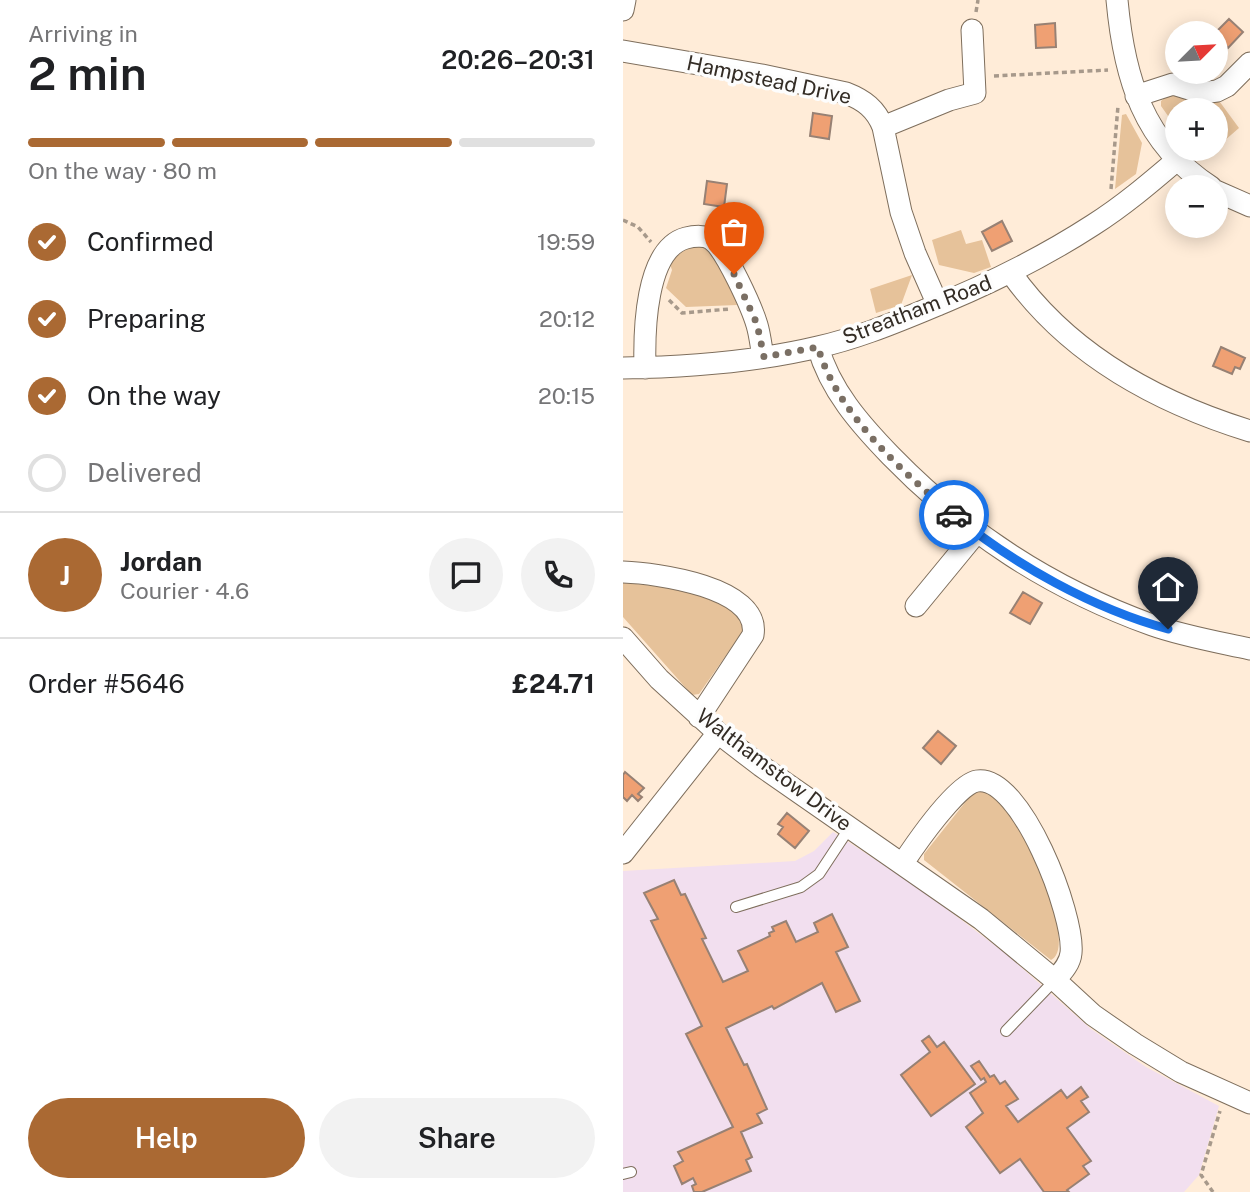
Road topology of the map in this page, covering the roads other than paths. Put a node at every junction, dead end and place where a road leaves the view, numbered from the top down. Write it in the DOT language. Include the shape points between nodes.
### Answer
graph roads {
  1 [pos="625,0"];
  2 [pos="1117,0"];
  3 [pos="623,10"];
  4 [pos="972,30"];
  5 [pos="623,51"];
  6 [pos="1250,63"];
  7 [pos="1127,98"];
  8 [pos="883,127"];
  9 [pos="1165,145"];
  10 [pos="1176,161"];
  11 [pos="1178,161"];
  12 [pos="1192,175"];
  13 [pos="1228,196"];
  14 [pos="1250,206"];
  15 [pos="1011,273"];
  16 [pos="937,305"];
  17 [pos="818,347"];
  18 [pos="764,357"];
  19 [pos="623,368"];
  20 [pos="645,368"];
  21 [pos="1250,431"];
  22 [pos="977,533"];
  23 [pos="623,572"];
  24 [pos="916,606"];
  25 [pos="623,638"];
  26 [pos="1250,649"];
  27 [pos="699,717"];
  28 [pos="718,733"];
  29 [pos="850,827"];
  30 [pos="627,839"];
  31 [pos="903,863"];
  32 [pos="736,907"];
  33 [pos="1055,980"];
  34 [pos="1006,1031"];
  35 [pos="1250,1102"];
  1 -- 3 [label="street"];
  2 -- 7 [label="street" via="1128,68"];
  4 -- 8 [label="street" via="975,93"];
  5 -- 8 [label="street, Hampstead Drive" via="846,93 871,108"];
  6 -- 7 [label="street" via="1217,91 1202,93 1174,84"];
  7 -- 9 [label="street"];
  8 -- 16 [label="street, Hampstead Drive" via="901,212"];
  10 -- 15 [label="street, Streatham Road" via="1109,214"];
  11 -- 12 [label="street"];
  13 -- 14 [label="street"];
  15 -- 16 [label="street, Streatham Road"];
  15 -- 21 [label="street" via="1043,314 1115,372 1184,408"];
  16 -- 17 [label="street, Streatham Road"];
  17 -- 18 [label="street, Streatham Road"];
  17 -- 22 [label="street" via="836,391 875,439 914,480"];
  18 -- 20 [label="street, Streatham Road"];
  18 -- 20 [label="street" via="757,324 728,261 712,239 699,236 669,247 663,257 646,315"];
  19 -- 20 [label="street, Streatham Road"];
  22 -- 24 [label="street"];
  22 -- 26 [label="street" via="1033,569 1110,607 1153,625"];
  23 -- 27 [label="street" via="697,584 745,607 752,616 750,642"];
  25 -- 27 [label="street, Walthamstow Drive"];
  27 -- 28 [label="street, Walthamstow Drive"];
  28 -- 29 [label="street, Walthamstow Drive"];
  28 -- 30 [label="street"];
  29 -- 31 [label="street, Walthamstow Drive"];
  29 -- 32 [label="lane" via="819,874 801,887"];
  31 -- 33 [label="street, Walthamstow Drive"];
  31 -- 33 [label="street" via="964,787 976,781 992,782 1038,841 1062,899 1071,952"];
  33 -- 34 [label="lane"];
  33 -- 35 [label="street, Walthamstow Drive" via="1093,1015 1135,1044 1181,1072"];
}
